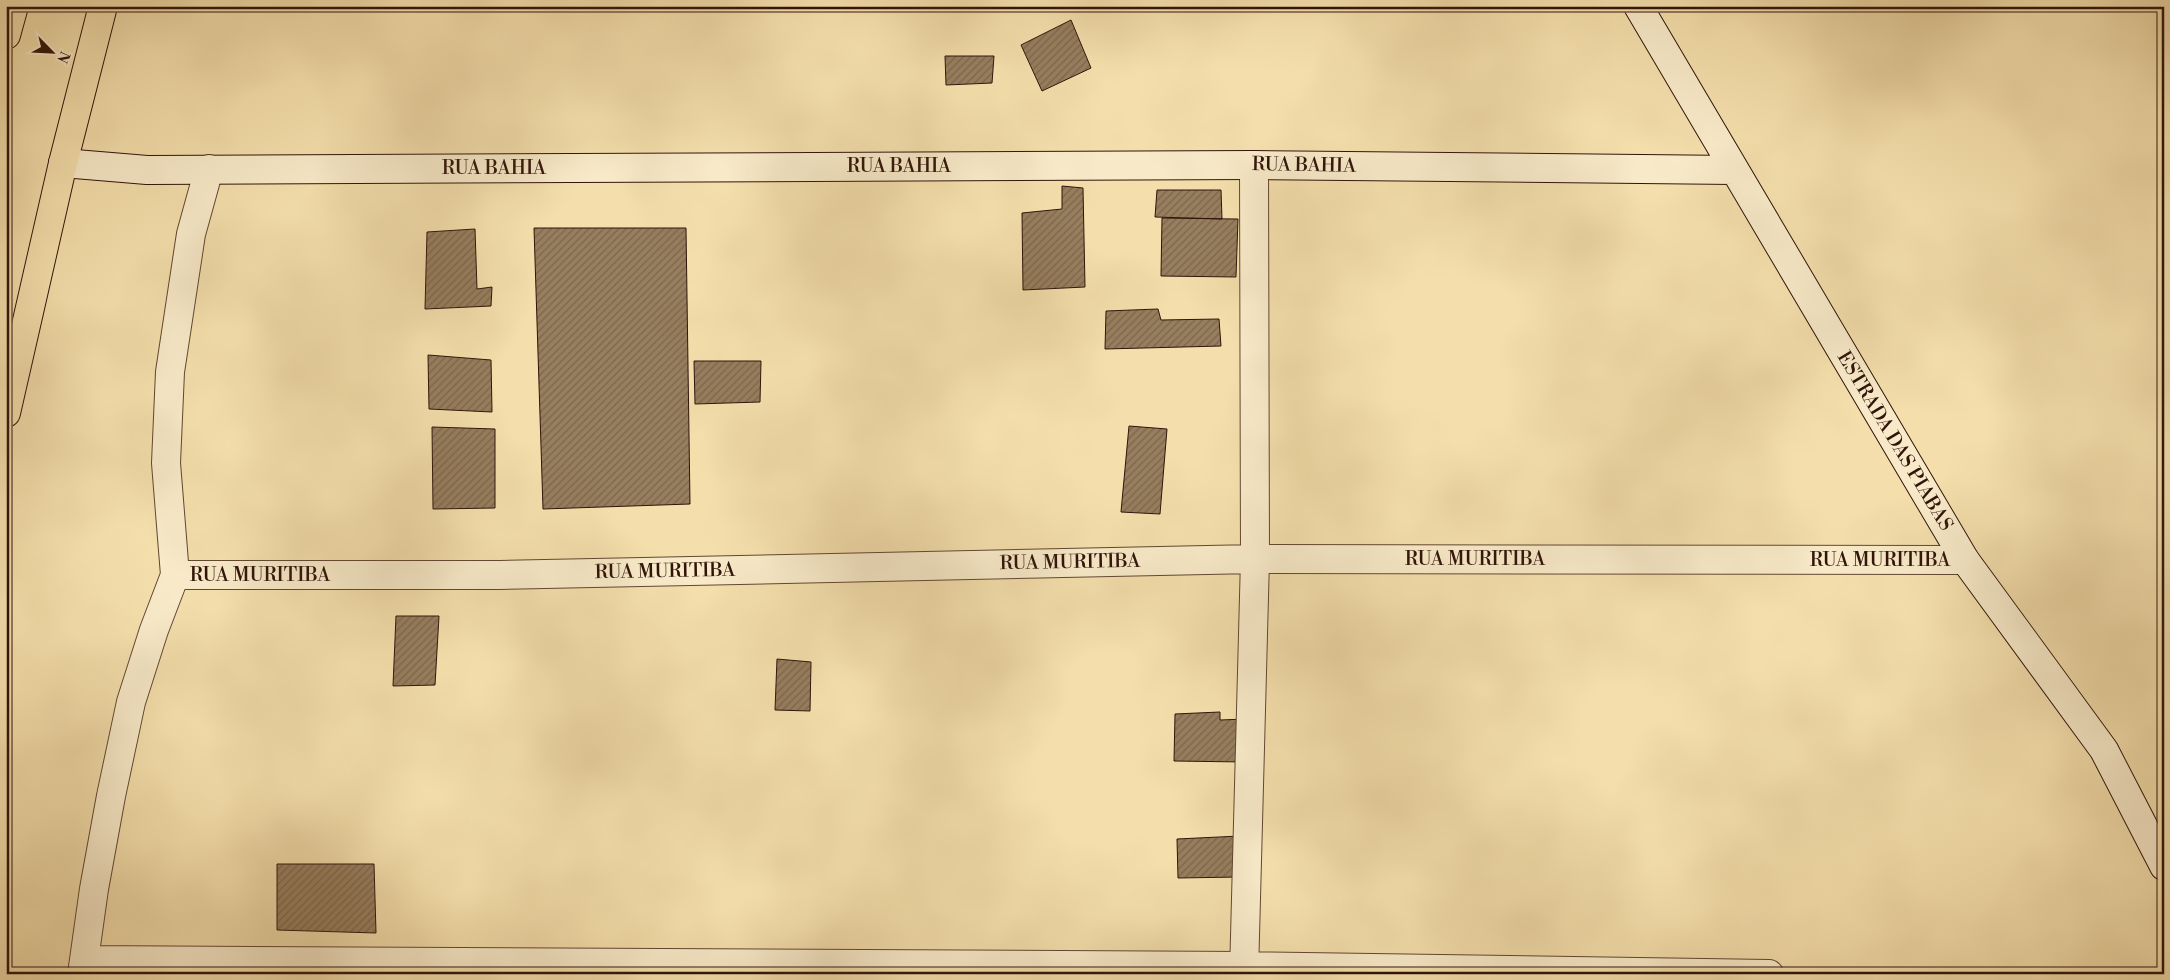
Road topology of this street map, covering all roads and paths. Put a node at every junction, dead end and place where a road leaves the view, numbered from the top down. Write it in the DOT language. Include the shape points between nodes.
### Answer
graph roads {
  1 [pos="14,6"];
  2 [pos="103,6"];
  3 [pos="1638,6"];
  4 [pos="6,36"];
  5 [pos="63,163"];
  6 [pos="1254,164"];
  7 [pos="209,169"];
  8 [pos="1734,170"];
  9 [pos="6,413"];
  10 [pos="1255,558"];
  11 [pos="1965,560"];
  12 [pos="175,575"];
  13 [pos="2164,866"];
  14 [pos="83,967"];
  15 [pos="1244,970"];
  16 [pos="1769,974"];
  1 -- 4 [label="highway"];
  2 -- 5 [label="highway"];
  3 -- 8 [label="street, ESTRADA DAS PIABAS"];
  5 -- 7 [label="street, RUA BAHIA" via="147,170"];
  5 -- 9 [label="highway"];
  6 -- 7 [label="street, RUA BAHIA"];
  6 -- 8 [label="street, RUA BAHIA"];
  6 -- 10 [label="street"];
  7 -- 12 [label="street" via="191,234 170,372 166,463"];
  8 -- 11 [label="street, ESTRADA DAS PIABAS"];
  10 -- 11 [label="street, RUA MURITIBA"];
  10 -- 12 [label="street, RUA MURITIBA" via="510,574"];
  10 -- 15 [label="street"];
  11 -- 13 [label="street, ESTRADA DAS PIABAS" via="2104,750"];
  12 -- 14 [label="street" via="131,702 109,805"];
  14 -- 15 [label="street"];
  15 -- 16 [label="street"];
}
